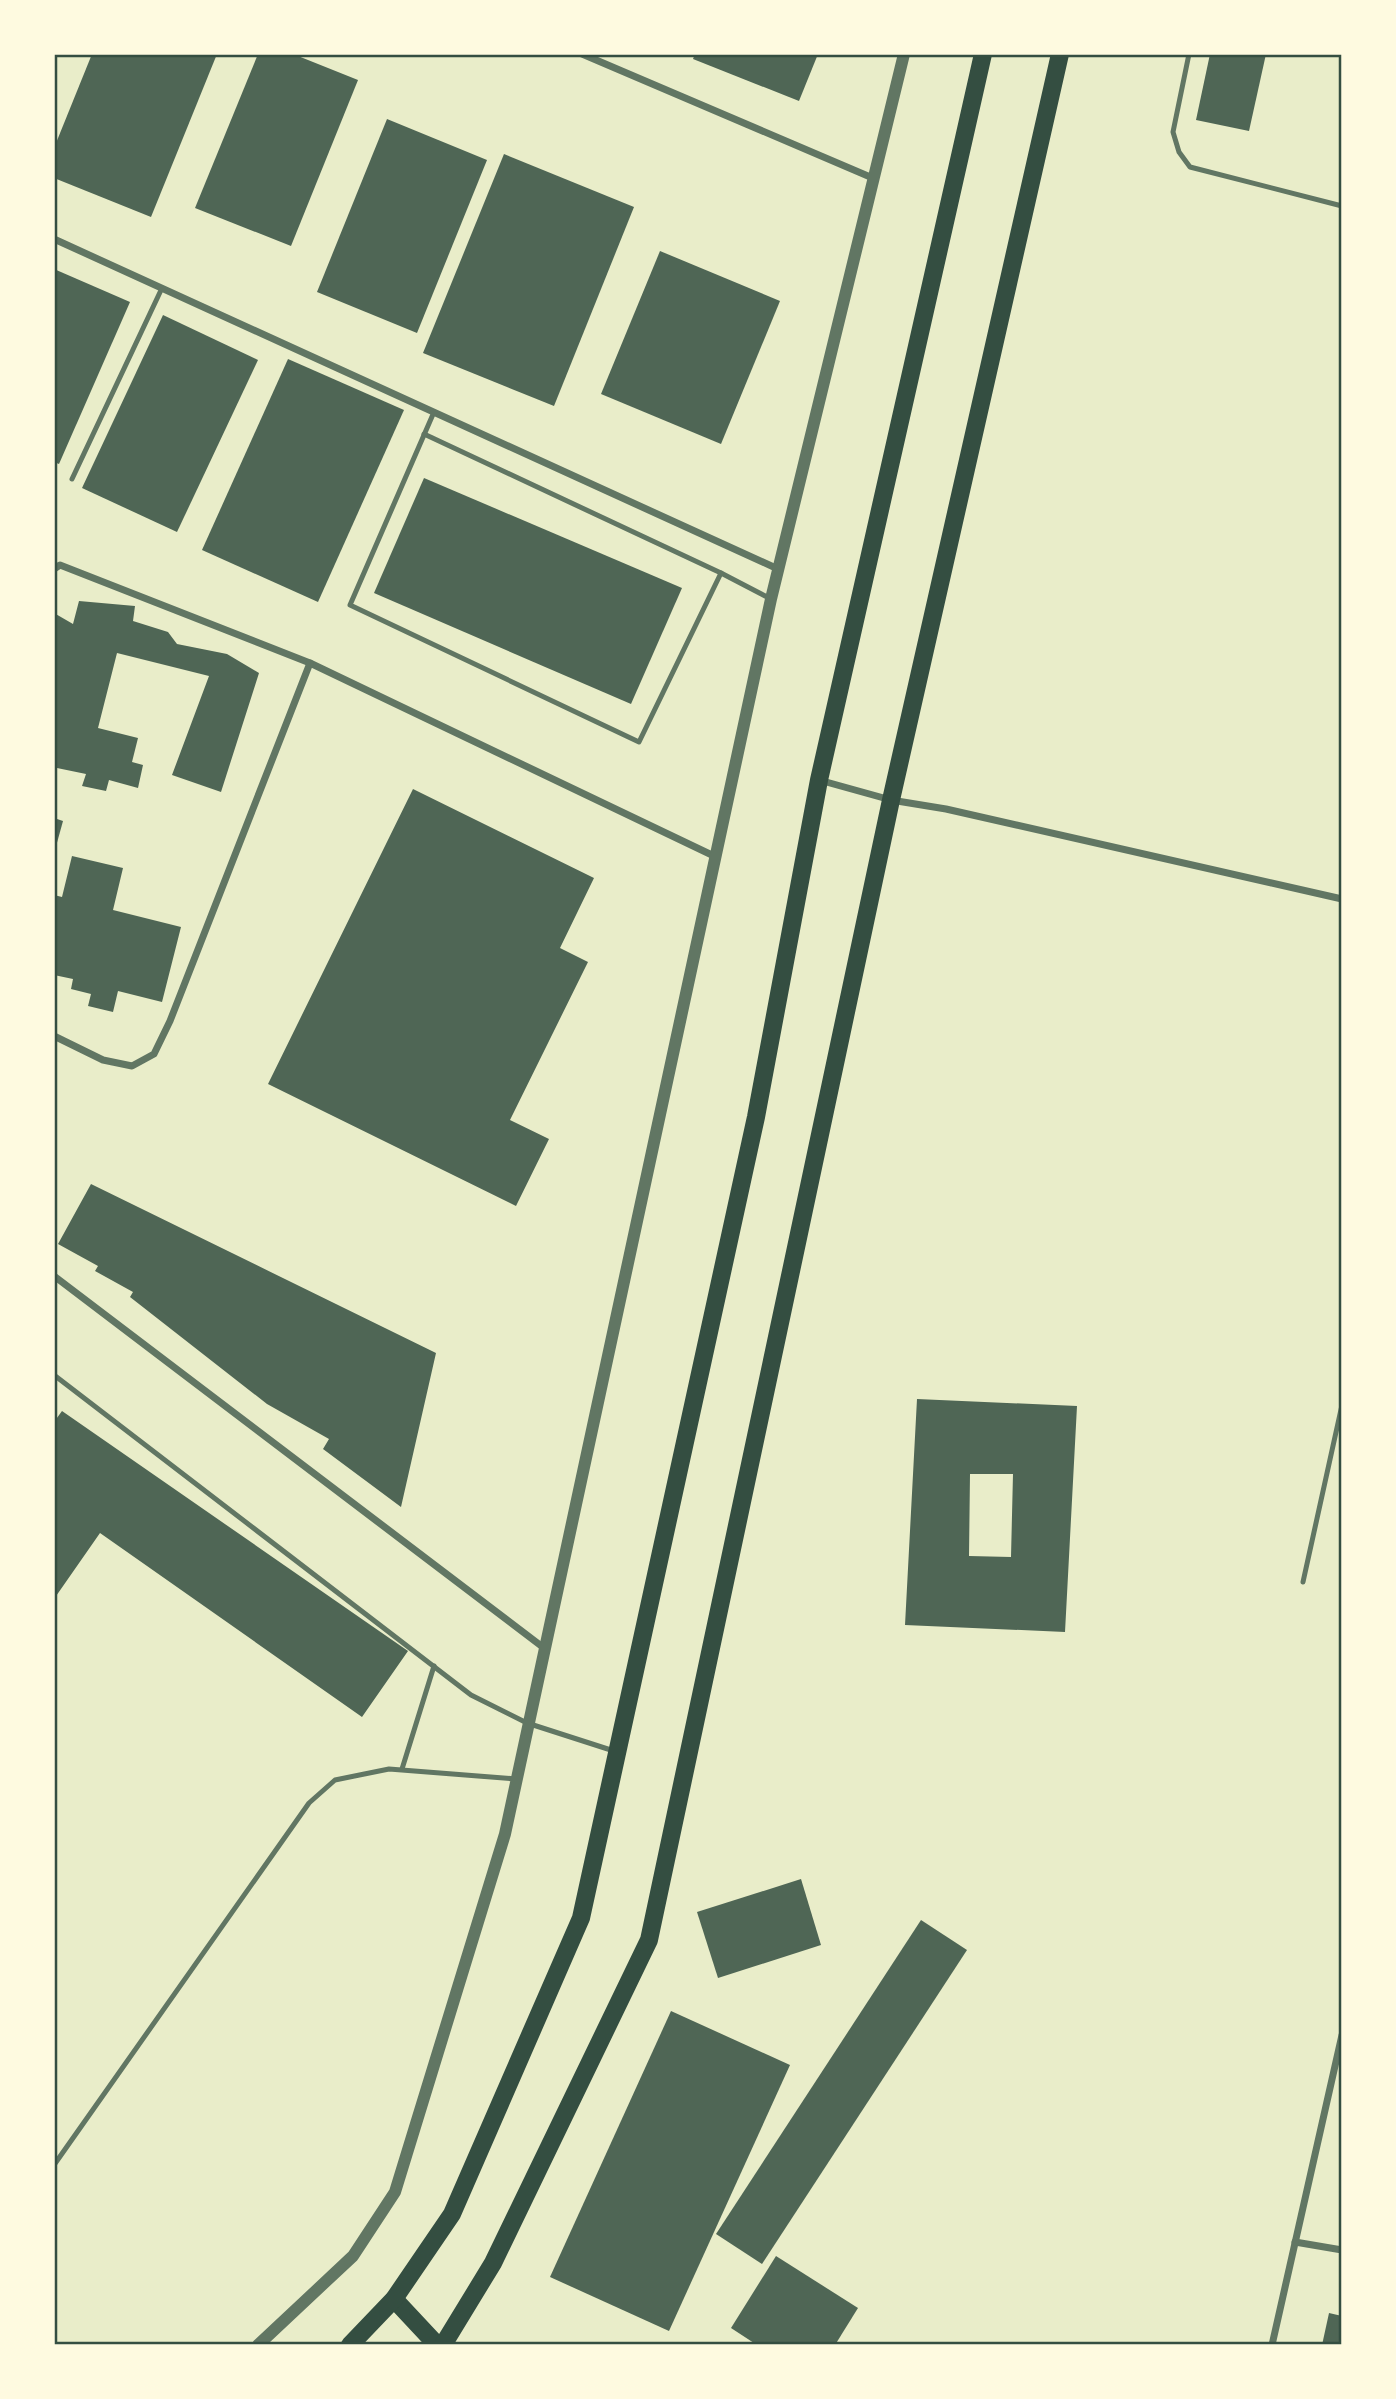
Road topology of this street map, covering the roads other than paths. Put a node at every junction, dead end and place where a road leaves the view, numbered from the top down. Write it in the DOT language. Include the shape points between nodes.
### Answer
graph roads {
  1 [pos="582,54"];
  2 [pos="904,54"];
  3 [pos="983,54"];
  4 [pos="1060,54"];
  5 [pos="1189,54"];
  6 [pos="874,179"];
  7 [pos="1342,206"];
  8 [pos="54,239"];
  9 [pos="162,288"];
  10 [pos="434,412"];
  11 [pos="424,434"];
  12 [pos="72,479"];
  13 [pos="54,569"];
  14 [pos="778,569"];
  15 [pos="721,573"];
  16 [pos="771,599"];
  17 [pos="310,663"];
  18 [pos="819,780"];
  19 [pos="891,800"];
  20 [pos="714,856"];
  21 [pos="1342,899"];
  22 [pos="54,1035"];
  23 [pos="54,1276"];
  24 [pos="56,1379"];
  25 [pos="1342,1405"];
  26 [pos="1303,1582"];
  27 [pos="544,1648"];
  28 [pos="434,1666"];
  29 [pos="527,1723"];
  30 [pos="618,1752"];
  31 [pos="402,1769"];
  32 [pos="516,1779"];
  33 [pos="1342,2035"];
  34 [pos="54,2165"];
  35 [pos="1295,2242"];
  36 [pos="1342,2250"];
  37 [pos="394,2299"];
  38 [pos="258,2345"];
  39 [pos="350,2345"];
  40 [pos="437,2345"];
  41 [pos="443,2345"];
  42 [pos="1272,2345"];
  1 -- 6 [label="street"];
  2 -- 6 [label="street"];
  3 -- 18 [label="main road"];
  4 -- 19 [label="main road"];
  5 -- 7 [label="lane" via="1173,132 1190,167"];
  6 -- 14 [label="street"];
  8 -- 9 [label="street"];
  9 -- 10 [label="street"];
  9 -- 12 [label="lane"];
  10 -- 11 [label="lane"];
  10 -- 14 [label="street"];
  11 -- 15 [label="lane"];
  11 -- 15 [label="lane" via="350,605 639,742"];
  13 -- 17 [label="street" via="60,565"];
  14 -- 16 [label="street"];
  15 -- 16 [label="lane"];
  16 -- 20 [label="street"];
  17 -- 20 [label="street"];
  17 -- 22 [label="street" via="154,1054 132,1066 103,1060"];
  18 -- 19 [label="street"];
  18 -- 30 [label="main road" via="757,1117"];
  19 -- 21 [label="street"];
  19 -- 41 [label="main road" via="649,1940 493,2263"];
  20 -- 27 [label="street"];
  23 -- 27 [label="street"];
  24 -- 28 [label="lane"];
  25 -- 26 [label="lane"];
  27 -- 29 [label="street"];
  28 -- 29 [label="lane" via="471,1695"];
  28 -- 31 [label="lane"];
  29 -- 30 [label="lane"];
  29 -- 32 [label="street"];
  30 -- 37 [label="main road" via="581,1918 452,2214"];
  31 -- 32 [label="lane"];
  31 -- 34 [label="lane" via="335,1780 309,1803"];
  32 -- 38 [label="street" via="505,1834 395,2192 353,2256"];
  33 -- 35 [label="street"];
  35 -- 36 [label="street"];
  35 -- 42 [label="street"];
  37 -- 39 [label="main road"];
  37 -- 40 [label="main road"];
}
